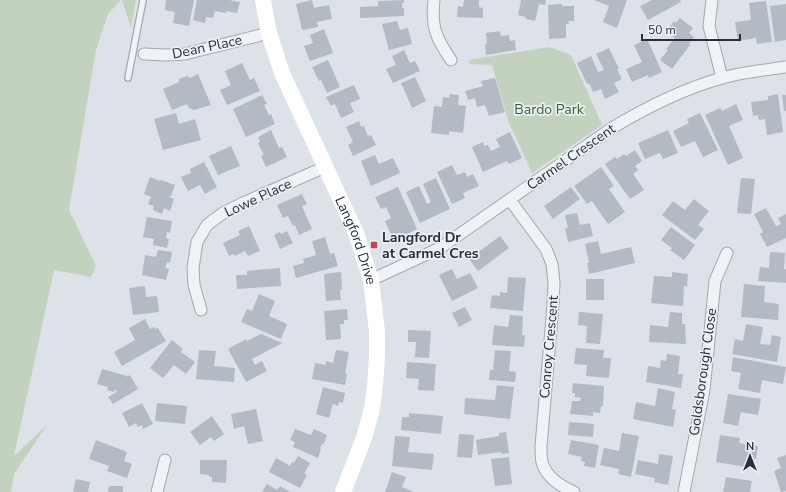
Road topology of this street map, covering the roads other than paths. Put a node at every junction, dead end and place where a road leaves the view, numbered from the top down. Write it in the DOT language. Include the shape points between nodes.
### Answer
graph roads {
  1 [pos="143,0"];
  2 [pos="263,0"];
  3 [pos="434,0"];
  4 [pos="712,0"];
  5 [pos="269,33"];
  6 [pos="138,53"];
  7 [pos="451,60"];
  8 [pos="786,67"];
  9 [pos="128,78"];
  10 [pos="722,78"];
  11 [pos="325,167"];
  12 [pos="510,200"];
  13 [pos="727,253"];
  14 [pos="371,280"];
  15 [pos="201,310"];
  16 [pos="165,460"];
  17 [pos="157,492"];
  18 [pos="343,492"];
  19 [pos="574,492"];
  20 [pos="684,492"];
  1 -- 6 [label="lane"];
  2 -- 5 [label="street, Langford Drive"];
  3 -- 7 [label="street" via="435,33"];
  4 -- 10 [label="street" via="709,26"];
  5 -- 6 [label="street, Dean Place" via="185,54"];
  5 -- 11 [label="street, Langford Drive" via="282,73"];
  6 -- 9 [label="lane"];
  8 -- 10 [label="street, Carmel Crescent"];
  10 -- 12 [label="street, Carmel Crescent" via="640,111"];
  11 -- 14 [label="street, Langford Drive" via="356,233"];
  11 -- 15 [label="street, Lowe Place" via="224,213 207,225 197,242 193,268 194,285"];
  12 -- 14 [label="street, Carmel Crescent" via="440,248"];
  12 -- 19 [label="street, Conroy Crescent" via="546,249 552,264 553,306 541,446 542,462 549,476 562,487"];
  13 -- 20 [label="street, Goldsborough Close" via="715,281 704,390"];
  14 -- 18 [label="street, Langford Drive" via="377,357 372,409 364,438"];
  16 -- 17 [label="street"];
}
